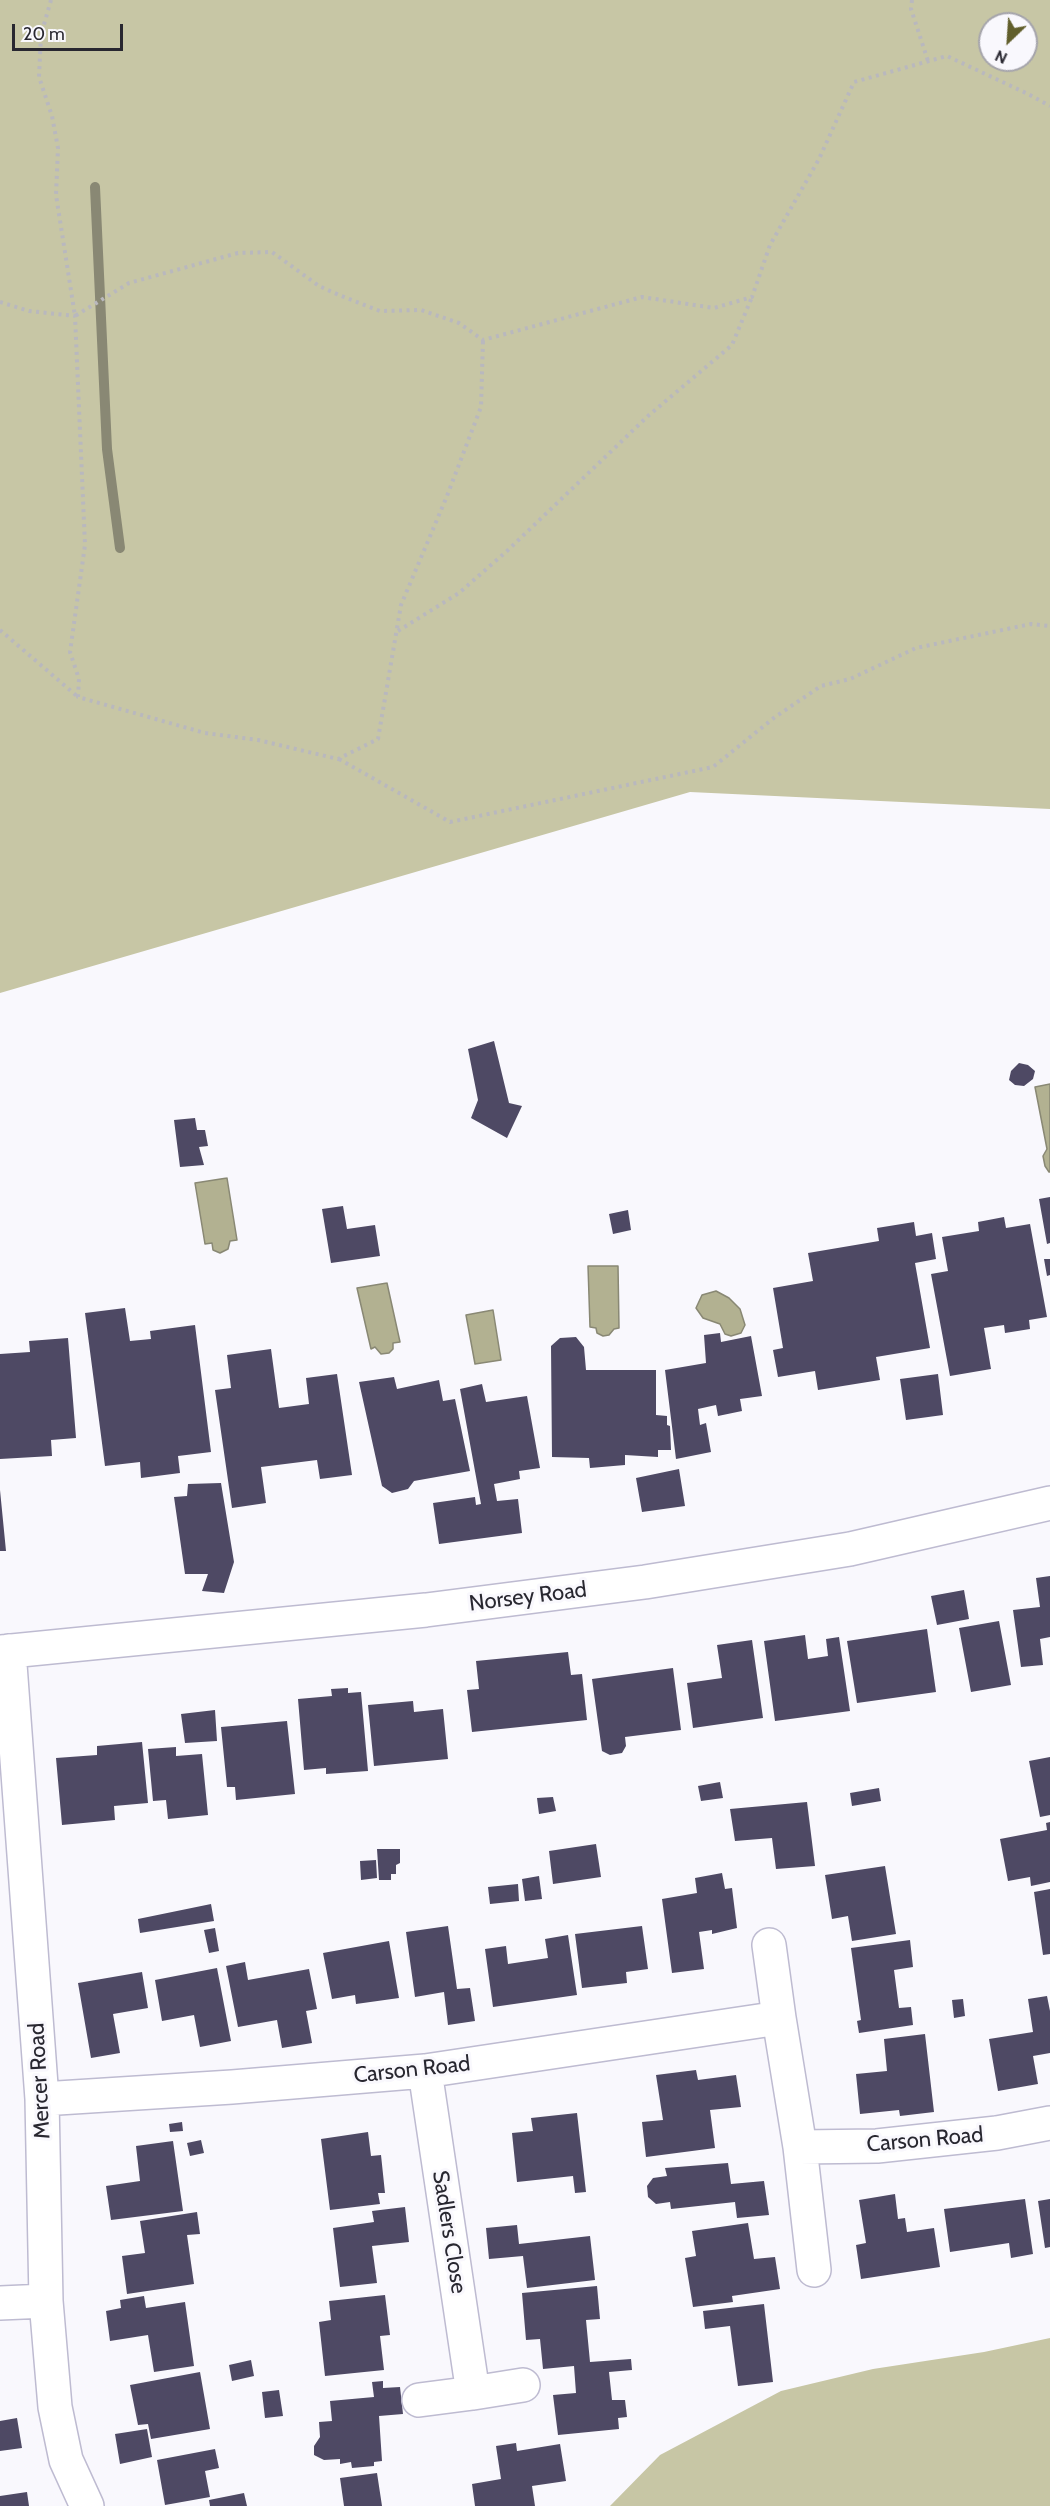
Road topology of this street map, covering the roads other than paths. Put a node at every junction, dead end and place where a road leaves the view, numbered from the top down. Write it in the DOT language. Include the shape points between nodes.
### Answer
graph roads {
  1 [pos="1050,1503"];
  2 [pos="4,1652"];
  3 [pos="769,1945"];
  4 [pos="779,2018"];
  5 [pos="425,2071"];
  6 [pos="42,2098"];
  7 [pos="1050,2123"];
  8 [pos="800,2147"];
  9 [pos="814,2270"];
  10 [pos="46,2301"];
  11 [pos="0,2303"];
  12 [pos="523,2385"];
  13 [pos="473,2393"];
  14 [pos="419,2400"];
  15 [pos="87,2506"];
  1 -- 2 [label="street, Norsey Road" via="850,1549 645,1582 426,1610"];
  2 -- 6 [label="street, Mercer Road"];
  3 -- 4 [label="street"];
  4 -- 5 [label="street, Carson Road"];
  4 -- 8 [label="street"];
  5 -- 6 [label="street, Carson Road"];
  5 -- 13 [label="street, Sadlers Close"];
  6 -- 10 [label="street, Mercer Road"];
  7 -- 8 [label="street, Carson Road" via="877,2146"];
  8 -- 9 [label="street"];
  10 -- 11 [label="street"];
  10 -- 15 [label="street, Mercer Road" via="55,2407 66,2460"];
  12 -- 13 [label="street"];
  13 -- 14 [label="street"];
}
